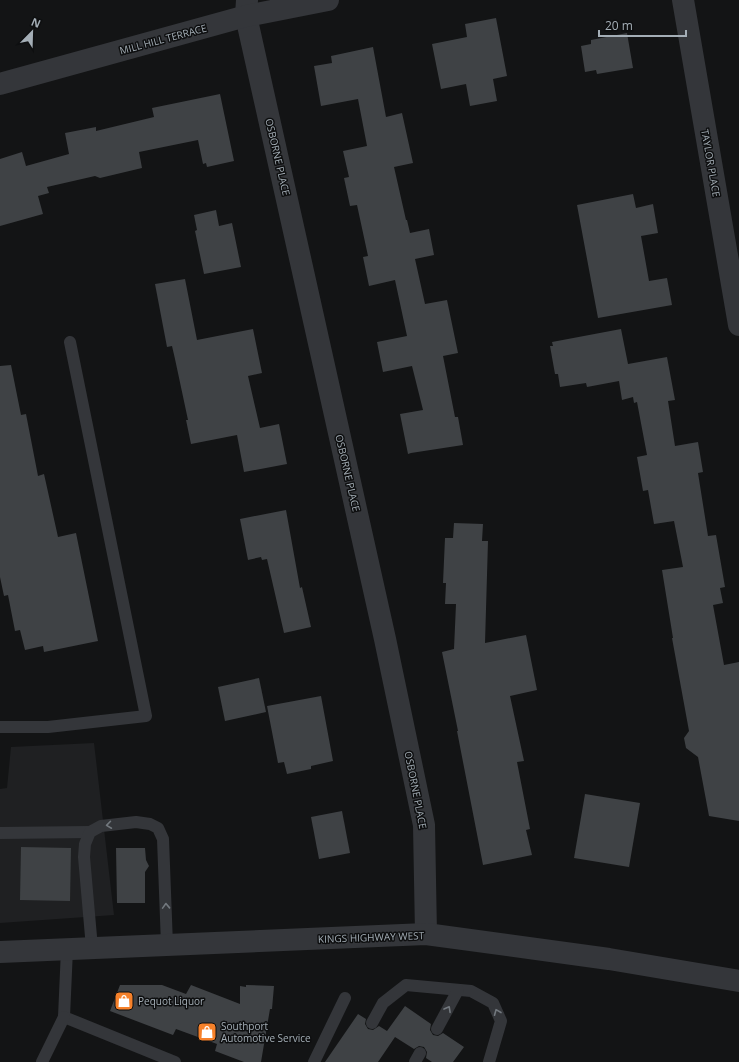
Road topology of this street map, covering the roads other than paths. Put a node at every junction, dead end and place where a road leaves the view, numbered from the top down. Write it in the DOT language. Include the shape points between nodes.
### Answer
graph roads {
  1 [pos="328,0"];
  2 [pos="683,0"];
  3 [pos="246,8"];
  4 [pos="0,84"];
  5 [pos="739,325"];
  6 [pos="70,342"];
  7 [pos="0,727"];
  8 [pos="90,832"];
  9 [pos="0,833"];
  10 [pos="426,934"];
  11 [pos="167,945"];
  12 [pos="92,948"];
  13 [pos="67,949"];
  14 [pos="0,952"];
  15 [pos="739,981"];
  16 [pos="458,990"];
  17 [pos="345,998"];
  18 [pos="64,1017"];
  19 [pos="372,1022"];
  20 [pos="437,1029"];
  21 [pos="42,1062"];
  22 [pos="175,1062"];
  23 [pos="314,1062"];
  24 [pos="488,1062"];
  1 -- 3 [label="street, MILL HILL TERRACE"];
  2 -- 5 [label="street, TAYLOR PLACE"];
  3 -- 4 [label="street, MILL HILL TERRACE"];
  3 -- 10 [label="street, OSBORNE PLACE" via="384,631 424,825"];
  6 -- 7 [label="lane" via="146,716 48,727"];
  8 -- 9 [label="lane"];
  11 -- 8 [label="lane, one-way" via="163,839 158,828 136,822 101,826"];
  8 -- 12 [label="lane" via="85,844 84,857"];
  10 -- 11 [label="street, KINGS HIGHWAY WEST"];
  10 -- 15 [label="street, KINGS HIGHWAY WEST" via="609,959"];
  11 -- 12 [label="street, KINGS HIGHWAY WEST"];
  12 -- 13 [label="street, KINGS HIGHWAY WEST"];
  13 -- 14 [label="street, KINGS HIGHWAY WEST"];
  13 -- 18 [label="lane"];
  16 -- 19 [label="lane" via="406,985 383,1003"];
  20 -- 16 [label="lane, one-way"];
  24 -- 16 [label="lane, one-way" via="501,1022 493,1003 471,991"];
  17 -- 23 [label="lane"];
  18 -- 21 [label="lane"];
  18 -- 22 [label="lane"];
}
